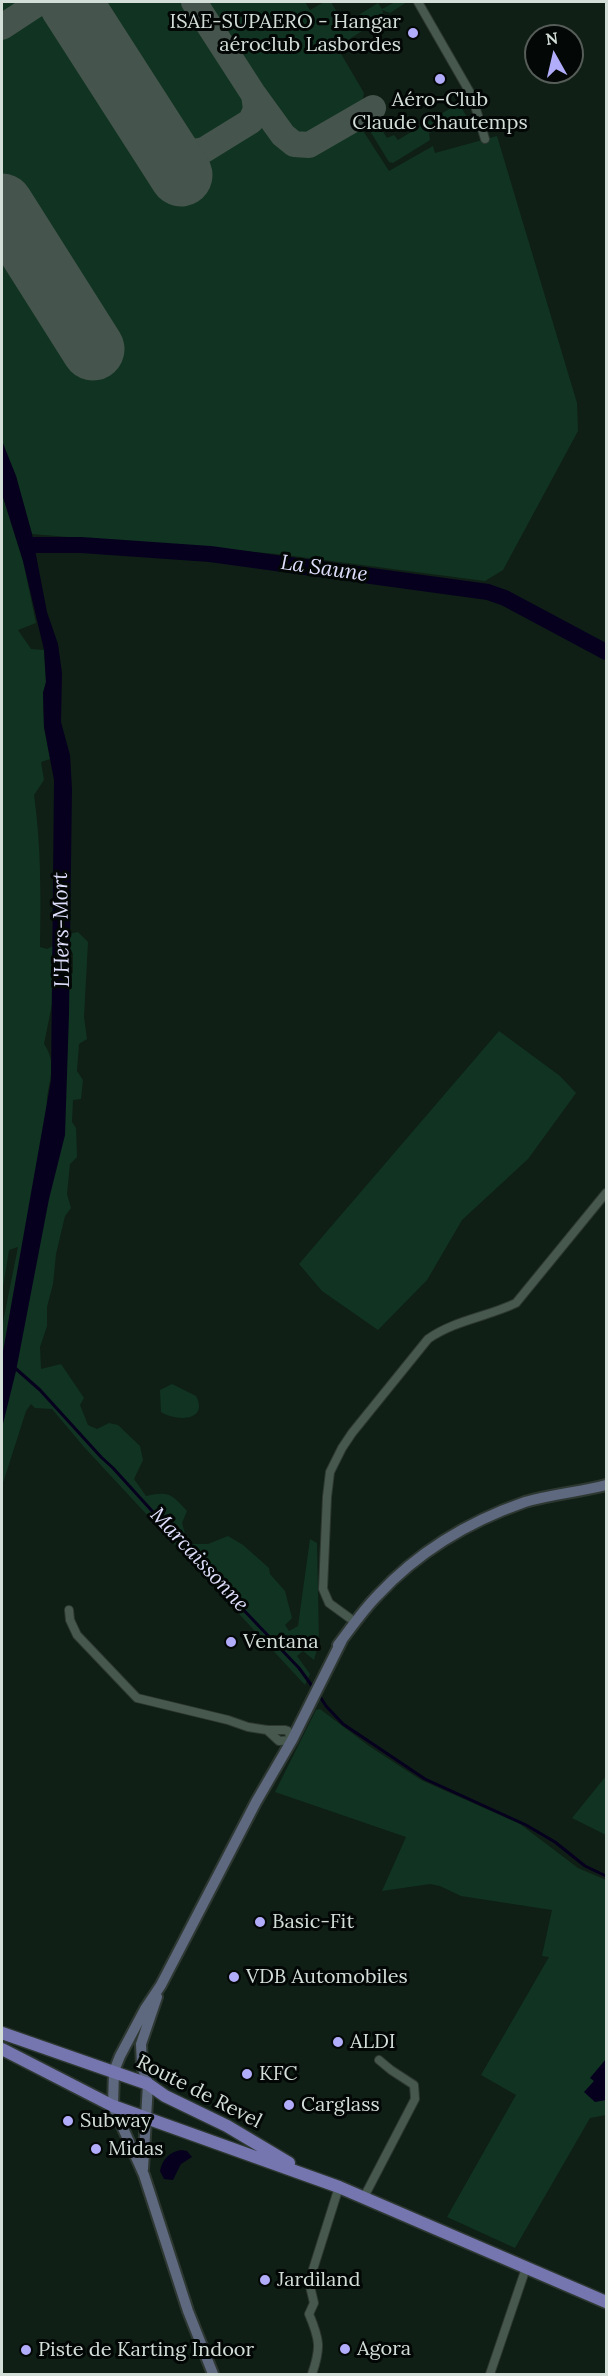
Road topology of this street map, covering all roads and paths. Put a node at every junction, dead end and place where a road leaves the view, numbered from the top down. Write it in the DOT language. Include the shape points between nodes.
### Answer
graph roads {
  1 [pos="418,2"];
  2 [pos="485,139"];
  3 [pos="606,1193"];
  4 [pos="606,1487"];
  5 [pos="69,1610"];
  6 [pos="355,1622"];
  7 [pos="267,1730"];
  8 [pos="288,1738"];
  9 [pos="161,1985"];
  10 [pos="2,2033"];
  11 [pos="2,2049"];
  12 [pos="380,2060"];
  13 [pos="114,2071"];
  14 [pos="148,2084"];
  15 [pos="113,2106"];
  16 [pos="148,2118"];
  17 [pos="306,2174"];
  18 [pos="144,2175"];
  19 [pos="339,2187"];
  20 [pos="364,2197"];
  21 [pos="526,2268"];
  22 [pos="606,2302"];
  23 [pos="213,2374"];
  24 [pos="312,2374"];
  25 [pos="490,2374"];
  1 -- 2 [label="street" via="472,96"];
  3 -- 6 [label="street" via="516,1303 442,1329 428,1339 342,1448 330,1472 323,1590 329,1603"];
  4 -- 6 [label="main road" via="527,1502 465,1528 405,1569"];
  5 -- 7 [label="street" via="77,1635 137,1698"];
  6 -- 8 [label="main road" via="320,1675"];
  7 -- 8 [label="street"];
  7 -- 8 [label="street" via="277,1729"];
  8 -- 9 [label="main road"];
  9 -- 13 [label="main road" via="145,2008"];
  9 -- 14 [label="main road" via="141,2044"];
  10 -- 13 [label="main road, Route de Revel"];
  11 -- 15 [label="main road, Route de Revel"];
  12 -- 20 [label="street" via="414,2085 415,2099"];
  13 -- 14 [label="main road, Route de Revel"];
  13 -- 15 [label="main road"];
  14 -- 16 [label="main road"];
  14 -- 17 [label="main road, Route de Revel"];
  15 -- 16 [label="main road, Route de Revel"];
  15 -- 18 [label="main road"];
  16 -- 17 [label="main road, Route de Revel"];
  16 -- 18 [label="main road"];
  17 -- 19 [label="main road, Route de Revel"];
  18 -- 23 [label="main road"];
  19 -- 20 [label="main road, Route de Revel"];
  19 -- 24 [label="street" via="309,2282 314,2303 309,2314 319,2339"];
  20 -- 21 [label="main road, Route de Revel"];
  21 -- 22 [label="main road, Route de Revel"];
  21 -- 25 [label="street"];
}
